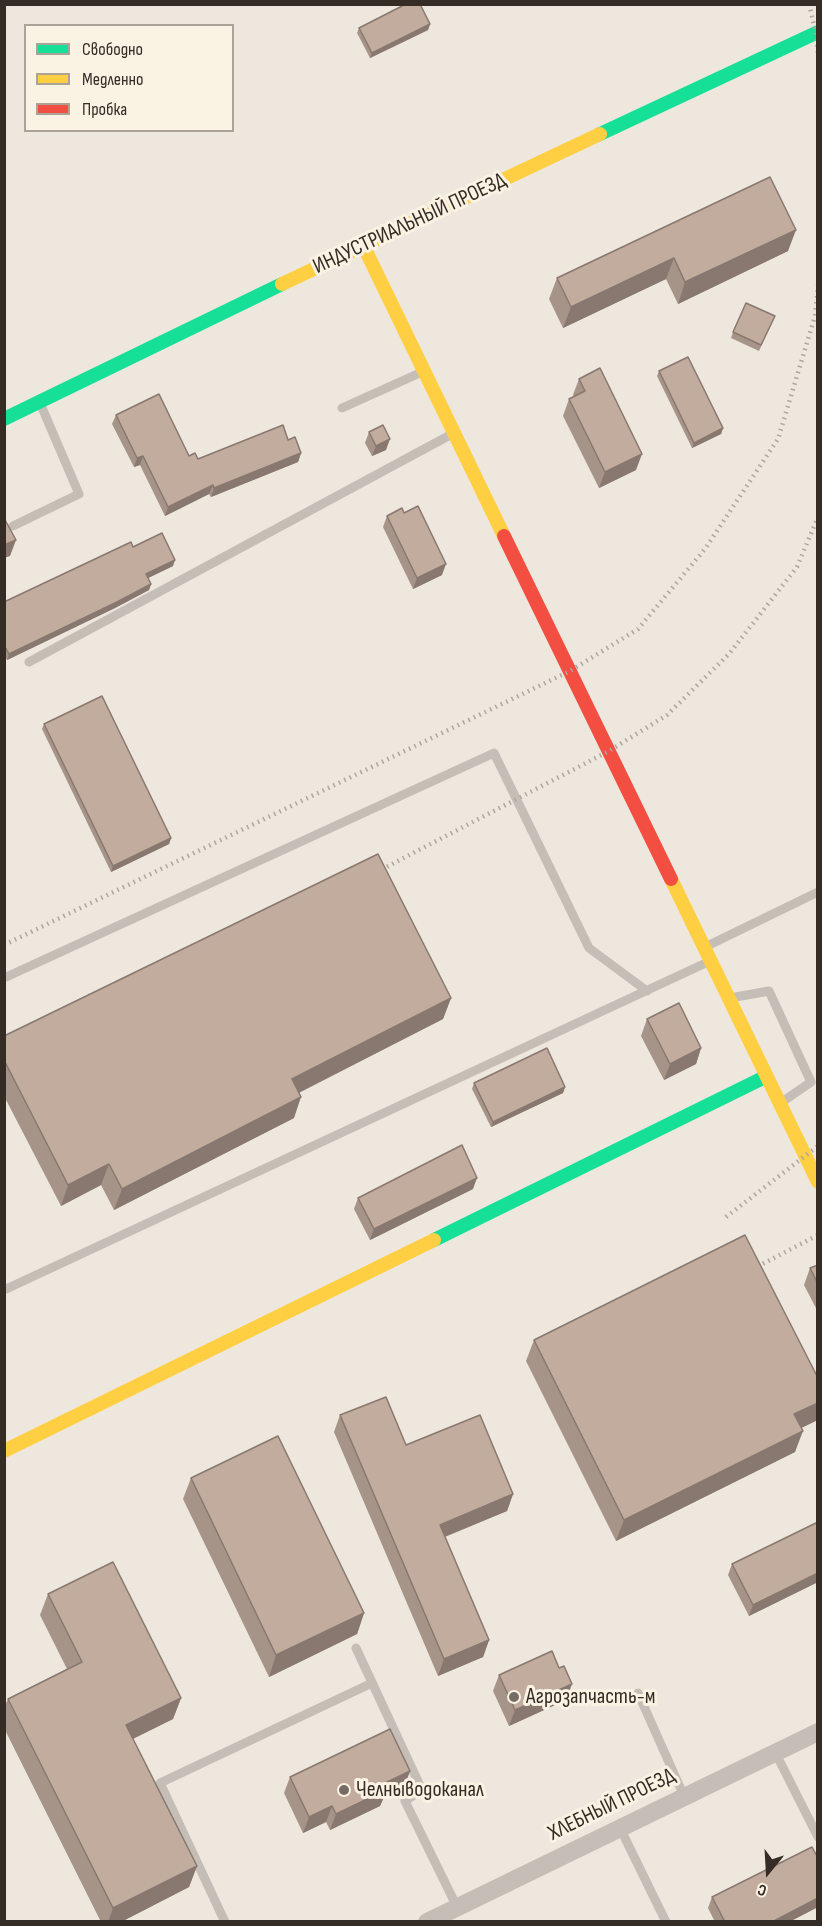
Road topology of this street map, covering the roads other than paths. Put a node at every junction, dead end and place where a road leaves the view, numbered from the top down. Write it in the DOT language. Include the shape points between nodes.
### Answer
graph roads {
  1 [pos="818,32"];
  2 [pos="363,245"];
  3 [pos="424,371"];
  4 [pos="39,402"];
  5 [pos="342,408"];
  6 [pos="4,419"];
  7 [pos="454,433"];
  8 [pos="13,526"];
  9 [pos="29,662"];
  10 [pos="818,892"];
  11 [pos="703,948"];
  12 [pos="710,961"];
  13 [pos="4,978"];
  14 [pos="647,991"];
  15 [pos="727,998"];
  16 [pos="765,1077"];
  17 [pos="778,1104"];
  18 [pos="818,1182"];
  19 [pos="4,1290"];
  20 [pos="4,1451"];
  21 [pos="356,1648"];
  22 [pos="372,1683"];
  23 [pos="638,1693"];
  24 [pos="818,1732"];
  25 [pos="775,1752"];
  26 [pos="684,1796"];
  27 [pos="620,1827"];
  28 [pos="818,1838"];
  29 [pos="457,1907"];
  30 [pos="225,1922"];
  31 [pos="427,1922"];
  32 [pos="666,1922"];
  1 -- 2 [label="street, ИНДУСТРИАЛЬНЫЙ ПРОЕЗД"];
  2 -- 3 [label="street"];
  2 -- 4 [label="street, ИНДУСТРИАЛЬНЫЙ ПРОЕЗД"];
  3 -- 5 [label="lane"];
  3 -- 7 [label="street"];
  4 -- 6 [label="street, ИНДУСТРИАЛЬНЫЙ ПРОЕЗД"];
  4 -- 8 [label="lane" via="78,494"];
  7 -- 9 [label="lane"];
  7 -- 11 [label="street"];
  10 -- 11 [label="lane"];
  11 -- 12 [label="street"];
  12 -- 14 [label="lane"];
  12 -- 15 [label="street"];
  13 -- 14 [label="lane" via="494,753 589,948"];
  14 -- 19 [label="lane"];
  15 -- 16 [label="street"];
  15 -- 17 [label="lane" via="769,991 811,1082"];
  16 -- 17 [label="street"];
  16 -- 20 [label="street"];
  17 -- 18 [label="street"];
  21 -- 22 [label="lane"];
  22 -- 29 [label="lane" via="422,1790 405,1801"];
  22 -- 30 [label="lane" via="160,1783"];
  23 -- 26 [label="lane"];
  24 -- 25 [label="street, ХЛЕБНЫЙ ПРОЕЗД"];
  25 -- 26 [label="street, ХЛЕБНЫЙ ПРОЕЗД"];
  25 -- 28 [label="lane"];
  26 -- 27 [label="street, ХЛЕБНЫЙ ПРОЕЗД"];
  27 -- 29 [label="street, ХЛЕБНЫЙ ПРОЕЗД"];
  27 -- 32 [label="lane"];
  29 -- 31 [label="street, ХЛЕБНЫЙ ПРОЕЗД"];
}
